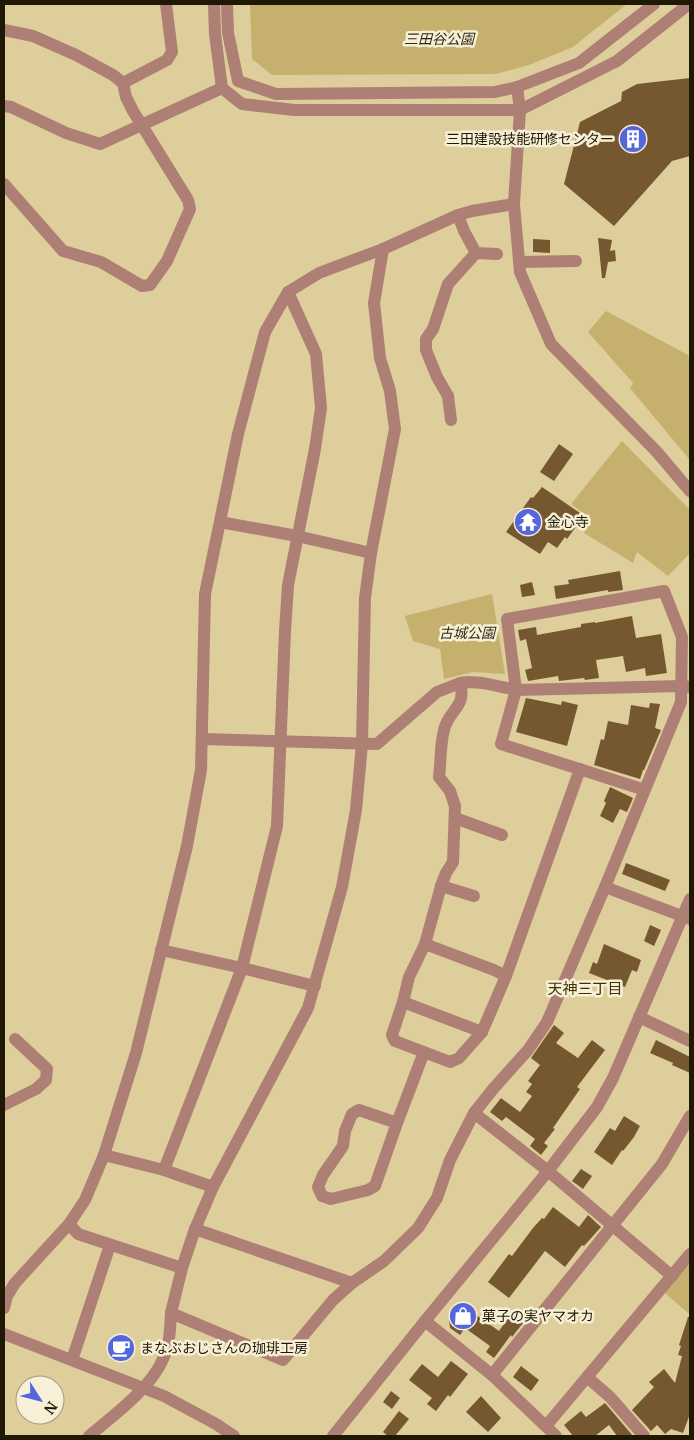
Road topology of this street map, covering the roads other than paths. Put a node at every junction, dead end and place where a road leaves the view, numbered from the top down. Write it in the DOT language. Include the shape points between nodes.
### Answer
graph roads {
  1 [pos="166,4"];
  2 [pos="214,4"];
  3 [pos="227,4"];
  4 [pos="654,4"];
  5 [pos="687,6"];
  6 [pos="4,30"];
  7 [pos="123,83"];
  8 [pos="517,87"];
  9 [pos="222,88"];
  10 [pos="4,106"];
  11 [pos="520,110"];
  12 [pos="143,125"];
  13 [pos="4,184"];
  14 [pos="514,204"];
  15 [pos="458,215"];
  16 [pos="383,250"];
  17 [pos="476,253"];
  18 [pos="497,254"];
  19 [pos="576,261"];
  20 [pos="519,262"];
  21 [pos="288,292"];
  22 [pos="451,420"];
  23 [pos="690,490"];
  24 [pos="220,522"];
  25 [pos="297,536"];
  26 [pos="371,553"];
  27 [pos="460,683"];
  28 [pos="686,687"];
  29 [pos="516,690"];
  30 [pos="202,739"];
  31 [pos="280,741"];
  32 [pos="362,744"];
  33 [pos="580,769"];
  34 [pos="645,790"];
  35 [pos="455,818"];
  36 [pos="502,835"];
  37 [pos="441,886"];
  38 [pos="606,887"];
  39 [pos="474,896"];
  40 [pos="690,899"];
  41 [pos="686,918"];
  42 [pos="425,944"];
  43 [pos="161,950"];
  44 [pos="242,968"];
  45 [pos="506,976"];
  46 [pos="315,986"];
  47 [pos="403,1002"];
  48 [pos="639,1017"];
  49 [pos="482,1032"];
  50 [pos="15,1039"];
  51 [pos="690,1041"];
  52 [pos="424,1052"];
  53 [pos="4,1105"];
  54 [pos="474,1113"];
  55 [pos="690,1116"];
  56 [pos="397,1123"];
  57 [pos="104,1155"];
  58 [pos="164,1170"];
  59 [pos="548,1171"];
  60 [pos="213,1187"];
  61 [pos="69,1224"];
  62 [pos="614,1226"];
  63 [pos="195,1229"];
  64 [pos="110,1245"];
  65 [pos="690,1254"];
  66 [pos="182,1268"];
  67 [pos="672,1276"];
  68 [pos="352,1283"];
  69 [pos="4,1308"];
  70 [pos="171,1313"];
  71 [pos="425,1321"];
  72 [pos="4,1334"];
  73 [pos="72,1360"];
  74 [pos="492,1375"];
  75 [pos="587,1378"];
  76 [pos="144,1388"];
  77 [pos="546,1426"];
  78 [pos="88,1436"];
  79 [pos="234,1436"];
  80 [pos="333,1436"];
  81 [pos="556,1436"];
  82 [pos="644,1436"];
  1 -- 7 [label="street" via="172,52 167,60"];
  2 -- 9 [label="street"];
  3 -- 8 [label="street" via="228,33 238,81 276,94 495,92"];
  4 -- 8 [label="street" via="579,63"];
  5 -- 11 [label="street" via="616,61"];
  6 -- 7 [label="street" via="33,36 76,55"];
  7 -- 12 [label="street" via="133,111"];
  8 -- 11 [label="street"];
  9 -- 11 [label="street" via="242,104 294,110"];
  9 -- 12 [label="street"];
  10 -- 12 [label="street" via="100,144"];
  11 -- 14 [label="street"];
  12 -- 13 [label="street" via="188,200 190,209 168,261 150,285 142,286 101,262 63,251"];
  14 -- 15 [label="street"];
  14 -- 20 [label="street"];
  15 -- 16 [label="street"];
  15 -- 17 [label="street"];
  16 -- 21 [label="street" via="319,273"];
  16 -- 26 [label="street" via="374,303 380,358 390,391 395,429"];
  17 -- 18 [label="street"];
  17 -- 22 [label="street" via="448,284 433,329 426,339 426,350 448,396"];
  19 -- 20 [label="street"];
  20 -- 23 [label="street" via="520,272 551,344"];
  21 -- 24 [label="street" via="265,332 238,434"];
  21 -- 25 [label="street" via="316,354 321,408"];
  24 -- 25 [label="street"];
  24 -- 30 [label="street" via="205,594"];
  25 -- 26 [label="street"];
  25 -- 31 [label="street" via="288,585"];
  26 -- 32 [label="street" via="365,598"];
  27 -- 29 [label="street" via="483,683"];
  27 -- 32 [label="street" via="437,692 377,744"];
  27 -- 35 [label="street" via="463,693 444,728 439,777 456,806"];
  28 -- 29 [label="street"];
  28 -- 29 [label="street" via="682,637 664,590 507,619"];
  28 -- 34 [label="street"];
  29 -- 33 [label="street" via="501,744"];
  30 -- 31 [label="street"];
  30 -- 43 [label="street" via="201,770 187,846"];
  31 -- 32 [label="street"];
  31 -- 44 [label="street" via="277,826"];
  32 -- 46 [label="street" via="356,810 342,887"];
  33 -- 34 [label="street"];
  33 -- 45 [label="street"];
  34 -- 38 [label="street"];
  35 -- 36 [label="street"];
  35 -- 37 [label="street" via="452,862"];
  37 -- 39 [label="street"];
  37 -- 42 [label="street"];
  38 -- 41 [label="street"];
  38 -- 54 [label="street" via="547,1022 528,1050"];
  40 -- 41 [label="street"];
  41 -- 48 [label="street"];
  42 -- 45 [label="street"];
  42 -- 47 [label="street" via="409,977"];
  43 -- 44 [label="street"];
  43 -- 57 [label="street" via="136,1053"];
  44 -- 46 [label="street"];
  44 -- 58 [label="street"];
  45 -- 49 [label="street"];
  46 -- 60 [label="street" via="308,1008"];
  47 -- 49 [label="street"];
  47 -- 52 [label="street" via="392,1035 395,1041"];
  48 -- 51 [label="street"];
  48 -- 59 [label="street" via="597,1107"];
  49 -- 52 [label="street" via="459,1058 450,1062"];
  50 -- 53 [label="street" via="47,1069 46,1080 36,1090"];
  52 -- 56 [label="street"];
  54 -- 59 [label="street"];
  54 -- 68 [label="street" via="450,1160 437,1198 418,1228 384,1261"];
  55 -- 62 [label="street" via="662,1164"];
  56 -- 56 [label="street" via="375,1186 331,1199 322,1196 318,1187 344,1146 345,1131 352,1114 359,1110"];
  57 -- 58 [label="street"];
  57 -- 61 [label="street" via="85,1200"];
  58 -- 60 [label="street"];
  59 -- 62 [label="street"];
  59 -- 71 [label="street"];
  60 -- 63 [label="street"];
  61 -- 64 [label="street" via="78,1234"];
  61 -- 69 [label="street" via="15,1283"];
  62 -- 67 [label="street"];
  62 -- 74 [label="street"];
  63 -- 66 [label="street"];
  63 -- 68 [label="street"];
  64 -- 66 [label="street"];
  64 -- 73 [label="street"];
  65 -- 67 [label="street"];
  66 -- 70 [label="street"];
  67 -- 75 [label="street"];
  68 -- 70 [label="street" via="333,1300 283,1360"];
  70 -- 76 [label="street" via="163,1360"];
  71 -- 74 [label="street"];
  71 -- 80 [label="street"];
  72 -- 73 [label="street"];
  73 -- 76 [label="street"];
  74 -- 77 [label="street"];
  75 -- 77 [label="street"];
  75 -- 82 [label="street" via="610,1397"];
  76 -- 78 [label="street"];
  76 -- 79 [label="street" via="208,1419"];
  77 -- 81 [label="street"];
}
